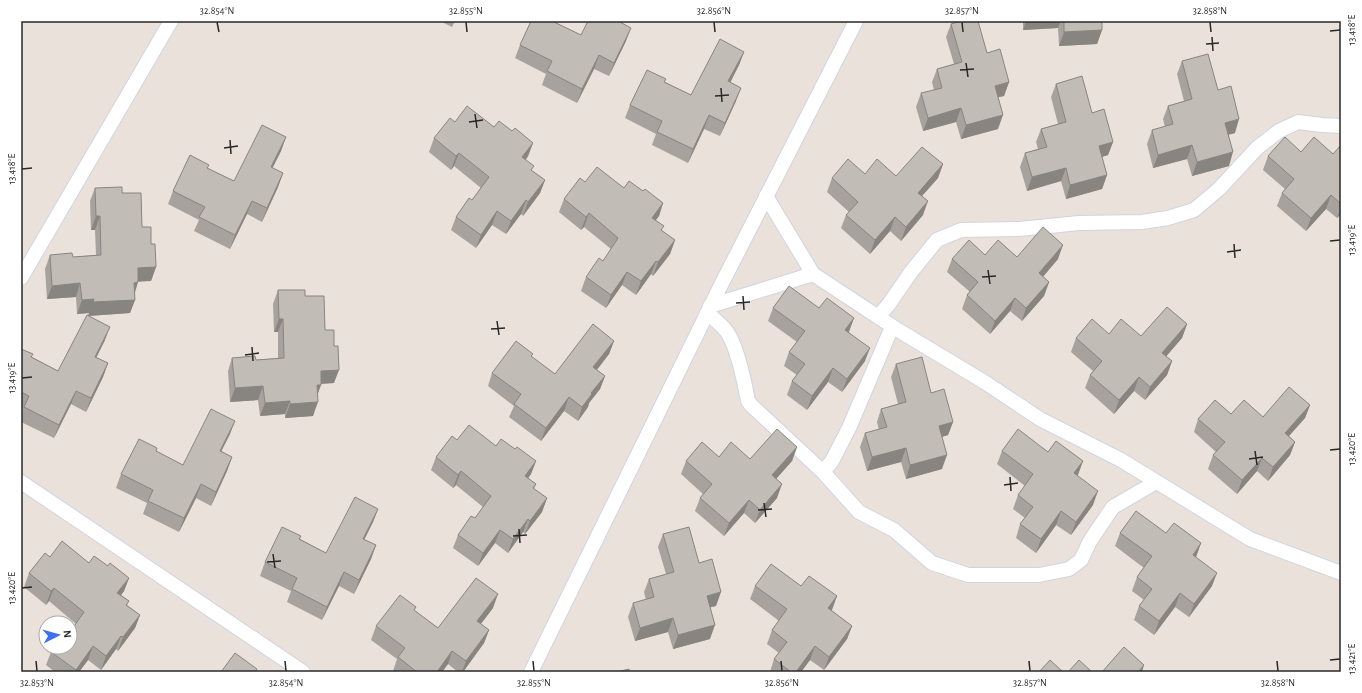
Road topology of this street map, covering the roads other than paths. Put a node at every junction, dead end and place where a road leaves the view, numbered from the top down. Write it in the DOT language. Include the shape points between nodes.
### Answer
graph roads {
  1 [pos="171,21"];
  2 [pos="856,21"];
  3 [pos="1341,126"];
  4 [pos="766,196"];
  5 [pos="813,274"];
  6 [pos="21,278"];
  7 [pos="709,310"];
  8 [pos="878,317"];
  9 [pos="892,326"];
  10 [pos="823,472"];
  11 [pos="21,482"];
  12 [pos="1156,482"];
  13 [pos="1341,573"];
  14 [pos="303,672"];
  15 [pos="531,672"];
  1 -- 6 [label="street"];
  2 -- 4 [label="street"];
  3 -- 8 [label="street" via="1298,122 1279,131 1257,148 1219,189 1194,210 1168,218 1142,222 961,230 937,240"];
  4 -- 5 [label="street"];
  4 -- 7 [label="street"];
  5 -- 7 [label="street"];
  5 -- 8 [label="street"];
  7 -- 10 [label="street" via="724,328 735,348 751,405"];
  7 -- 15 [label="street"];
  8 -- 9 [label="street"];
  9 -- 10 [label="street" via="849,428 832,461"];
  9 -- 12 [label="street" via="986,383 1040,420 1120,460"];
  10 -- 12 [label="street" via="859,512 894,530 932,563 968,575 1039,575 1069,569 1081,560 1090,541 1113,507"];
  11 -- 14 [label="street"];
  12 -- 13 [label="street" via="1250,539"];
}
